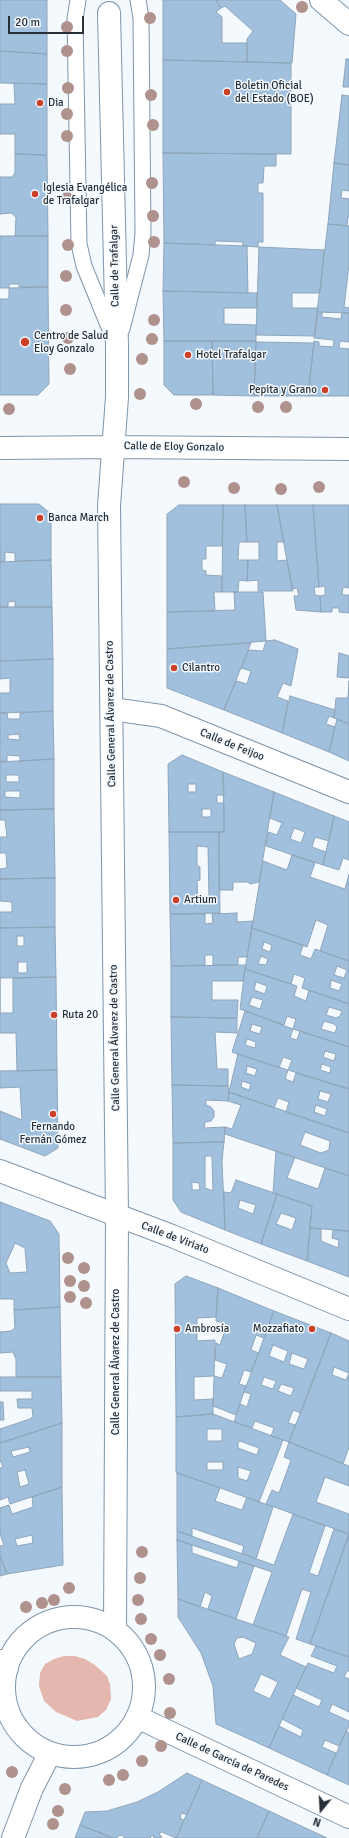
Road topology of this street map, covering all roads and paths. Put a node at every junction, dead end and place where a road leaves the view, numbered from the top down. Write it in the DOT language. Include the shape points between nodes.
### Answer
graph roads {
  1 [pos="78,0"];
  2 [pos="138,0"];
  3 [pos="321,0"];
  4 [pos="109,12"];
  5 [pos="349,24"];
  6 [pos="117,347"];
  7 [pos="113,447"];
  8 [pos="0,448"];
  9 [pos="349,449"];
  10 [pos="112,709"];
  11 [pos="349,792"];
  12 [pos="0,1171"];
  13 [pos="117,1216"];
  14 [pos="349,1310"];
  15 [pos="115,1630"];
  16 [pos="4,1664"];
  17 [pos="137,1717"];
  18 [pos="50,1753"];
  19 [pos="349,1817"];
  20 [pos="13,1838"];
  1 -- 6 [label="lane" via="75,19 79,244 84,266"];
  2 -- 6 [label="lane" via="141,18 143,234 138,266"];
  3 -- 5 [label="street"];
  4 -- 6 [label="street, Calle de Trafalgar"];
  6 -- 7 [label="street, Calle de Trafalgar"];
  7 -- 8 [label="street, Calle de Eloy Gonzalo"];
  7 -- 9 [label="street, Calle de Eloy Gonzalo"];
  7 -- 10 [label="street, Calle General Álvarez de Castro" via="109,506"];
  10 -- 11 [label="street, Calle de Feijoo" via="161,716"];
  10 -- 13 [label="street, Calle General Álvarez de Castro"];
  12 -- 13 [label="street, Calle de Viriato"];
  13 -- 14 [label="street, Calle de Viriato" via="172,1236"];
  13 -- 15 [label="street, Calle General Álvarez de Castro"];
  15 -- 16 [label="street" via="92,1620 68,1617 43,1624 23,1638"];
  15 -- 17 [label="street" via="133,1648 143,1672 144,1696"];
  16 -- 18 [label="street" via="6,1704 15,1725 30,1742"];
  17 -- 18 [label="street" via="121,1740 100,1753 75,1758"];
  17 -- 19 [label="street, Calle de García de Paredes"];
  18 -- 20 [label="street" via="32,1788"];
}
